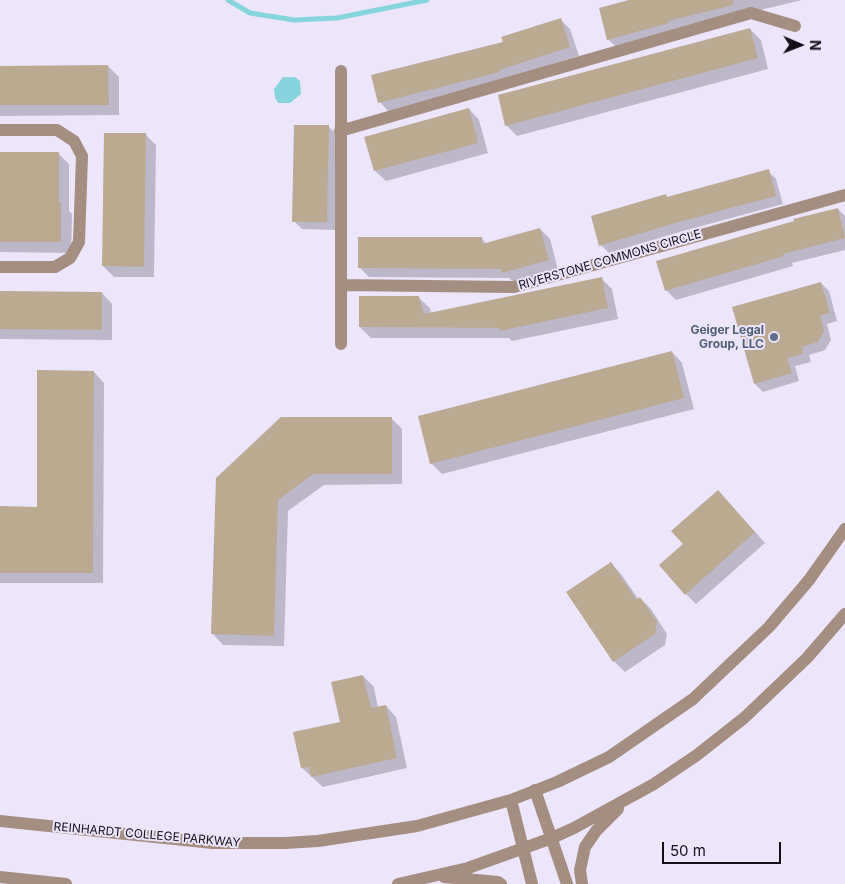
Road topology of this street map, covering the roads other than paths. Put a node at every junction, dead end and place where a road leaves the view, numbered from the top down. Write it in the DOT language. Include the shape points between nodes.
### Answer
graph roads {
  1 [pos="795,26"];
  2 [pos="341,71"];
  3 [pos="0,130"];
  4 [pos="340,131"];
  5 [pos="845,194"];
  6 [pos="0,267"];
  7 [pos="341,285"];
  8 [pos="341,344"];
  9 [pos="845,529"];
  10 [pos="845,614"];
  11 [pos="535,790"];
  12 [pos="511,800"];
  13 [pos="627,800"];
  14 [pos="0,821"];
  15 [pos="552,838"];
  16 [pos="522,849"];
  17 [pos="0,876"];
  18 [pos="434,876"];
  19 [pos="66,884"];
  20 [pos="398,884"];
  21 [pos="501,884"];
  22 [pos="532,884"];
  23 [pos="568,884"];
  24 [pos="582,884"];
  1 -- 4 [label="street" via="751,13"];
  2 -- 4 [label="street"];
  3 -- 6 [label="street" via="57,130 74,141 82,156 79,242 70,258 56,267"];
  4 -- 7 [label="street"];
  5 -- 7 [label="street, RIVERSTONE COMMONS CIRCLE" via="514,287"];
  7 -- 8 [label="street"];
  9 -- 11 [label="street, REINHARDT COLLEGE PARKWAY" via="809,580 769,627 693,698 609,757"];
  10 -- 13 [label="street" via="807,658 744,718 676,770"];
  11 -- 12 [label="street, REINHARDT COLLEGE PARKWAY"];
  11 -- 15 [label="street"];
  12 -- 14 [label="street, REINHARDT COLLEGE PARKWAY" via="417,826 285,843 213,843"];
  12 -- 16 [label="street"];
  13 -- 15 [label="street"];
  13 -- 24 [label="street" via="585,847 580,870"];
  15 -- 16 [label="street"];
  15 -- 23 [label="street"];
  16 -- 18 [label="street"];
  16 -- 22 [label="street"];
  17 -- 19 [label="street"];
  18 -- 20 [label="street"];
  18 -- 21 [label="street"];
}
